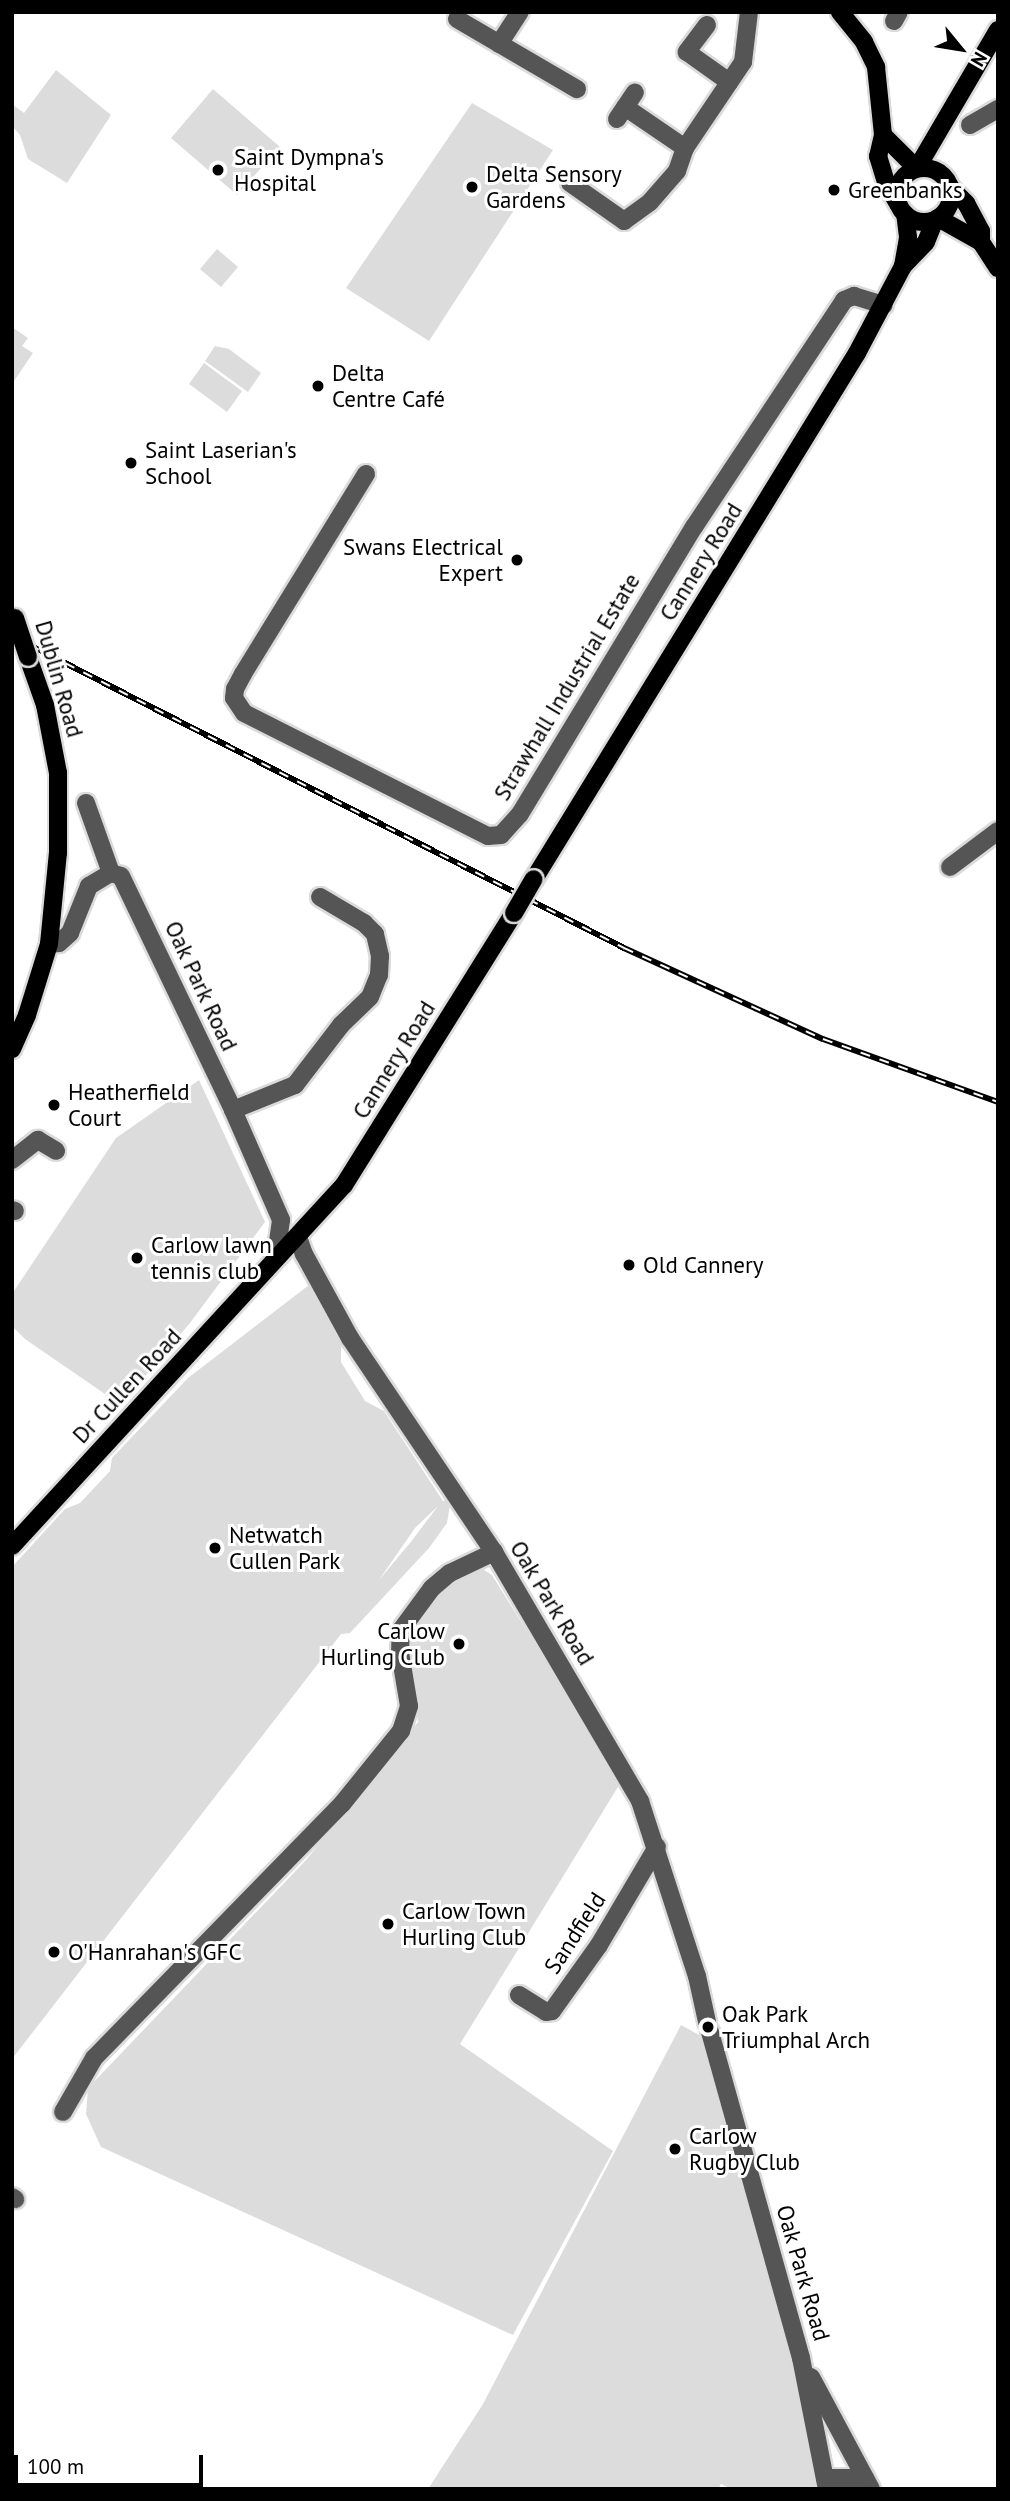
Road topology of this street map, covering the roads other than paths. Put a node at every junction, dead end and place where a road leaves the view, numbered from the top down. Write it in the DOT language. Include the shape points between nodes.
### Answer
graph roads {
  1 [pos="520,12"];
  2 [pos="749,12"];
  3 [pos="840,12"];
  4 [pos="457,19"];
  5 [pos="707,25"];
  6 [pos="998,30"];
  7 [pos="499,44"];
  8 [pos="729,82"];
  9 [pos="577,89"];
  10 [pos="626,106"];
  11 [pos="998,109"];
  12 [pos="970,125"];
  13 [pos="939,133"];
  14 [pos="883,135"];
  15 [pos="685,148"];
  16 [pos="916,168"];
  17 [pos="945,180"];
  18 [pos="571,182"];
  19 [pos="901,209"];
  20 [pos="936,219"];
  21 [pos="981,242"];
  22 [pos="903,266"];
  23 [pos="998,268"];
  24 [pos="884,305"];
  25 [pos="366,474"];
  26 [pos="14,614"];
  27 [pos="86,803"];
  28 [pos="998,831"];
  29 [pos="950,867"];
  30 [pos="111,873"];
  31 [pos="320,897"];
  32 [pos="48,944"];
  33 [pos="12,1049"];
  34 [pos="233,1111"];
  35 [pos="56,1151"];
  36 [pos="12,1160"];
  37 [pos="281,1220"];
  38 [pos="303,1232"];
  39 [pos="276,1257"];
  40 [pos="12,1546"];
  41 [pos="494,1552"];
  42 [pos="657,1847"];
  43 [pos="519,1995"];
  44 [pos="63,2112"];
  45 [pos="801,2358"];
  46 [pos="826,2483"];
  47 [pos="868,2483"];
  1 -- 7 [label="street"];
  2 -- 8 [label="street" via="743,62"];
  3 -- 14 [label="main road" via="876,66"];
  4 -- 7 [label="street"];
  5 -- 8 [label="street" via="687,52"];
  6 -- 13 [label="main road"];
  7 -- 9 [label="street"];
  8 -- 15 [label="street"];
  10 -- 15 [label="street"];
  11 -- 12 [label="street"];
  13 -- 16 [label="main road"];
  13 -- 17 [label="main road"];
  14 -- 16 [label="main road"];
  14 -- 19 [label="main road" via="878,156"];
  15 -- 18 [label="street" via="677,171 648,214 623,229"];
  16 -- 17 [label="main road"];
  16 -- 19 [label="main road" via="898,185"];
  17 -- 20 [label="main road" via="950,204"];
  17 -- 21 [label="main road" via="966,203 981,231"];
  19 -- 20 [label="main road" via="917,222"];
  19 -- 22 [label="main road, Cannery Road" via="908,237"];
  20 -- 21 [label="main road"];
  20 -- 22 [label="main road, Cannery Road" via="926,242"];
  21 -- 23 [label="main road"];
  22 -- 24 [label="main road, Cannery Road"];
  24 -- 25 [label="street, Strawhall Industrial Estate" via="854,296 844,300 690,533 520,814 501,835 488,836 243,713 234,698 243,674"];
  24 -- 38 [label="main road, Cannery Road, bridge" via="806,439 344,1185"];
  26 -- 32 [label="main road, Dublin Road, bridge" via="45,705 58,772 58,853"];
  27 -- 30 [label="street"];
  28 -- 29 [label="street"];
  30 -- 32 [label="street" via="89,886 71,933 60,943"];
  30 -- 34 [label="street, Oak Park Road" via="121,876 131,891"];
  31 -- 34 [label="street" via="375,934 379,975 370,997 341,1025 295,1085"];
  32 -- 33 [label="main road, Dublin Road"];
  34 -- 37 [label="street, Oak Park Road"];
  35 -- 36 [label="street" via="38,1140"];
  37 -- 38 [label="street"];
  37 -- 39 [label="street"];
  38 -- 39 [label="main road, Cannery Road"];
  38 -- 41 [label="street, Oak Park Road" via="304,1254 350,1338"];
  39 -- 40 [label="main road, Dr Cullen Road"];
  41 -- 42 [label="street, Oak Park Road" via="640,1801"];
  41 -- 44 [label="street" via="450,1573 432,1588 401,1630 409,1706 401,1731 342,1804 94,2058"];
  42 -- 43 [label="street, Sandfield" via="599,1945 552,2011 546,2012"];
  42 -- 45 [label="street, Oak Park Road" via="698,1976 708,2027"];
  45 -- 46 [label="street, Oak Park Road"];
  45 -- 47 [label="street"];
  46 -- 47 [label="street"];
}
